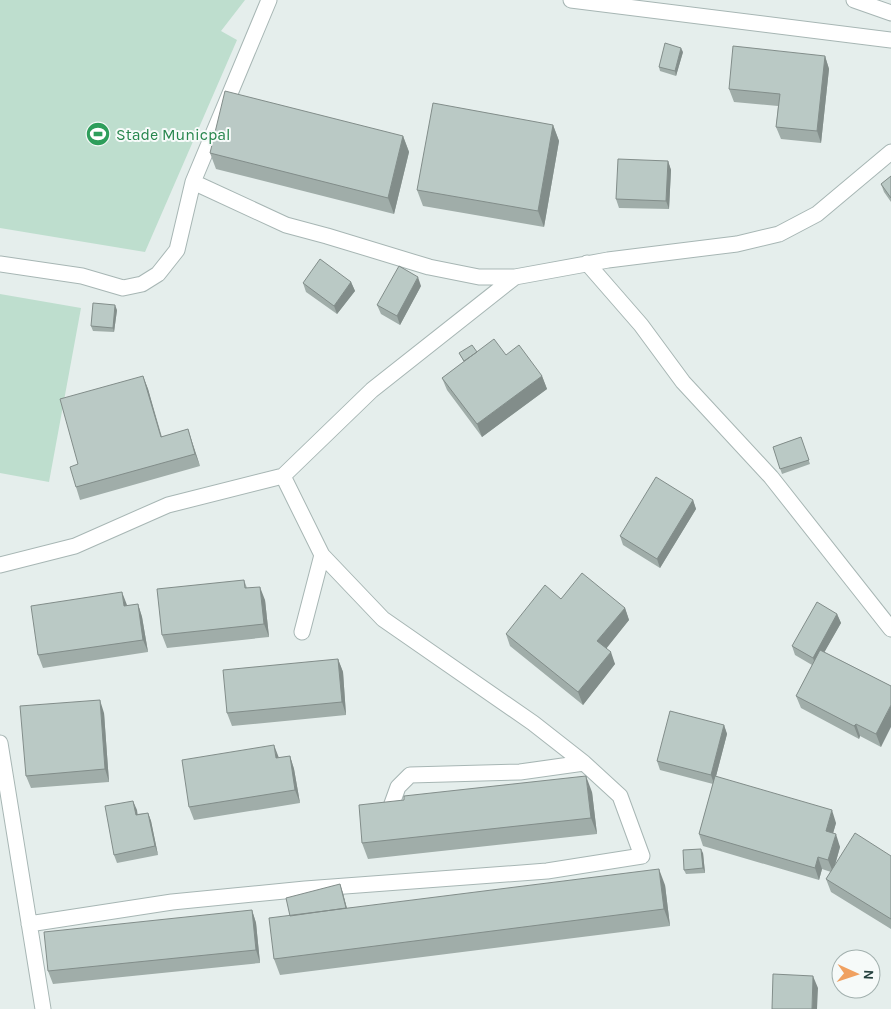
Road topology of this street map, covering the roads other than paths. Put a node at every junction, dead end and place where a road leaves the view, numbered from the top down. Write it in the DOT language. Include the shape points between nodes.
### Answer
graph roads {
  1 [pos="269,0"];
  2 [pos="571,0"];
  3 [pos="854,0"];
  4 [pos="891,13"];
  5 [pos="891,40"];
  6 [pos="891,152"];
  7 [pos="193,182"];
  8 [pos="587,263"];
  9 [pos="0,264"];
  10 [pos="515,277"];
  11 [pos="283,476"];
  12 [pos="322,555"];
  13 [pos="0,566"];
  14 [pos="891,629"];
  15 [pos="302,632"];
  16 [pos="0,744"];
  17 [pos="584,763"];
  18 [pos="389,812"];
  19 [pos="5,813"];
  20 [pos="29,924"];
  21 [pos="43,1009"];
  1 -- 7 [label="street"];
  2 -- 5 [label="street"];
  3 -- 4 [label="street"];
  6 -- 8 [label="street" via="817,214 779,234 737,244"];
  7 -- 9 [label="street" via="176,250 158,274 142,284 122,288 82,276"];
  7 -- 10 [label="street" via="286,225 429,267 479,277"];
  8 -- 10 [label="street"];
  8 -- 14 [label="street" via="641,325 683,382 771,477"];
  10 -- 11 [label="street" via="372,390"];
  11 -- 12 [label="street"];
  11 -- 13 [label="street" via="168,505 75,546"];
  12 -- 15 [label="street"];
  12 -- 17 [label="street" via="383,619 533,723"];
  16 -- 19 [label="street"];
  17 -- 18 [label="street" via="520,772 410,775 398,787"];
  17 -- 20 [label="street" via="620,796 642,856 547,871 172,902"];
  19 -- 20 [label="street"];
  20 -- 21 [label="street"];
}
